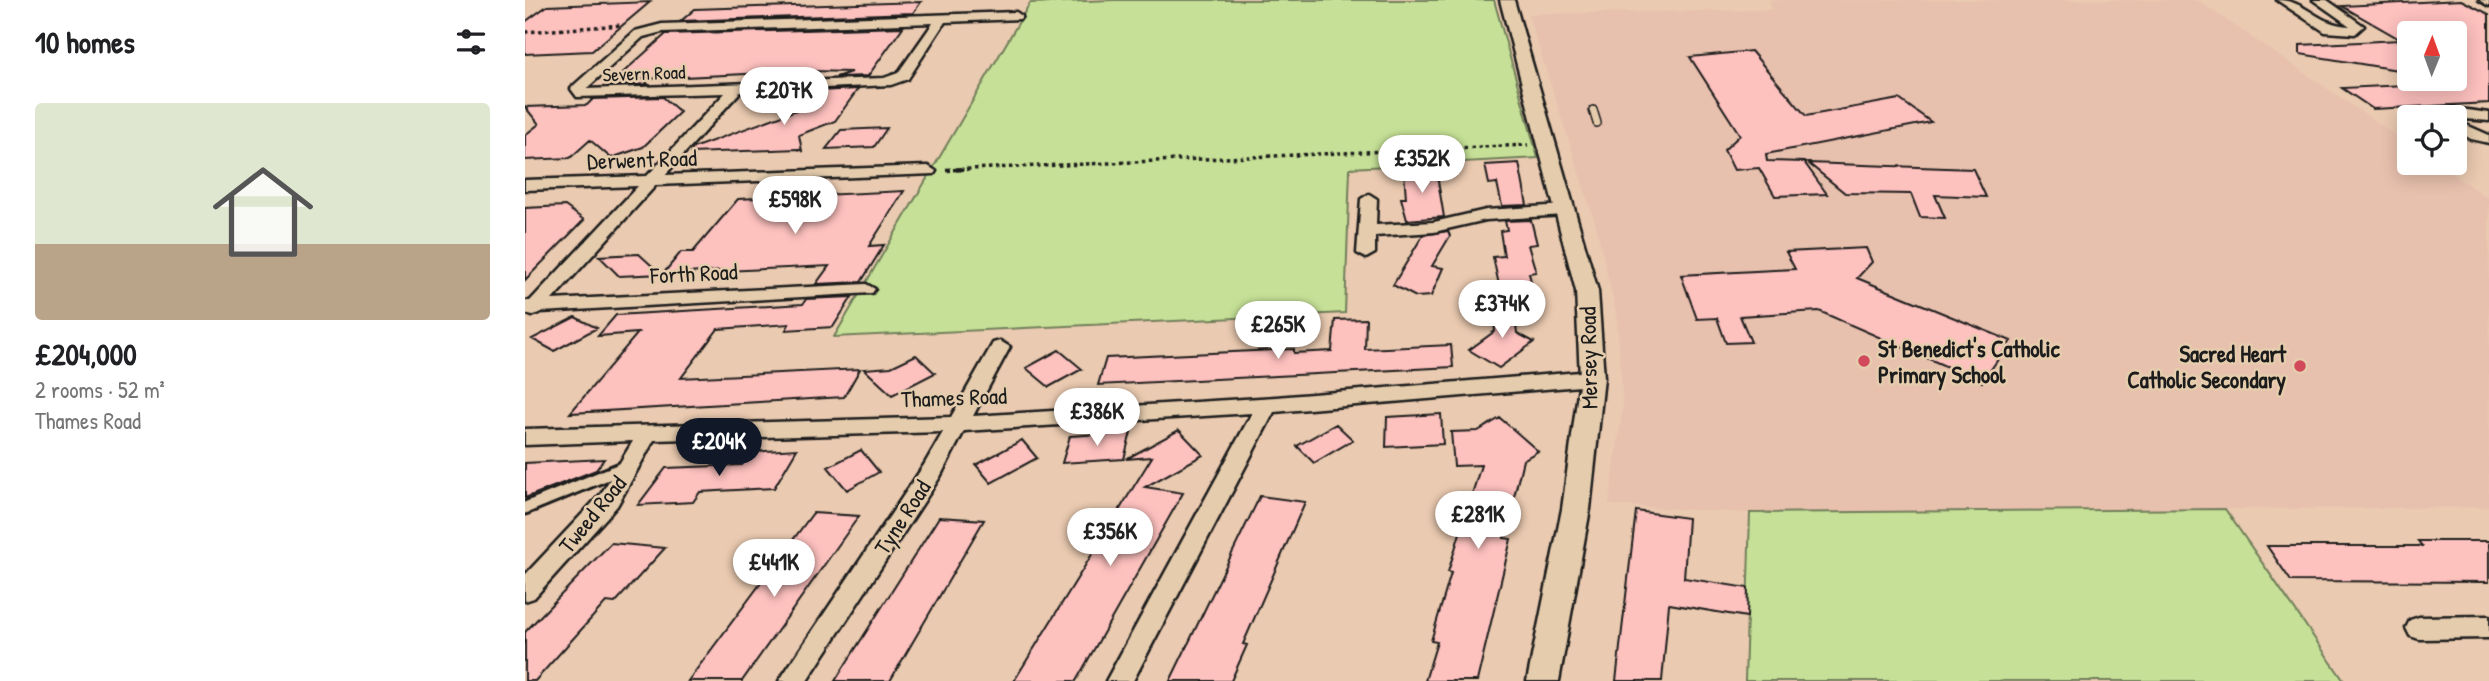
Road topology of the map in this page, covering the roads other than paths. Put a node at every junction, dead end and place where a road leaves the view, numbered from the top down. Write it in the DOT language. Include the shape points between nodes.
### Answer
graph roads {
  1 [pos="1507,0"];
  2 [pos="2283,0"];
  3 [pos="2319,0"];
  4 [pos="1016,16"];
  5 [pos="942,19"];
  6 [pos="735,90"];
  7 [pos="1593,110"];
  8 [pos="2467,114"];
  9 [pos="2489,117"];
  10 [pos="1597,123"];
  11 [pos="2467,131"];
  12 [pos="2489,139"];
  13 [pos="928,171"];
  14 [pos="649,181"];
  15 [pos="525,185"];
  16 [pos="1369,199"];
  17 [pos="1565,210"];
  18 [pos="1367,231"];
  19 [pos="1366,253"];
  20 [pos="866,289"];
  21 [pos="529,310"];
  22 [pos="1000,347"];
  23 [pos="1593,378"];
  24 [pos="1266,407"];
  25 [pos="957,424"];
  26 [pos="649,431"];
  27 [pos="525,438"];
  28 [pos="632,464"];
  29 [pos="525,508"];
  30 [pos="525,590"];
  31 [pos="2489,627"];
  32 [pos="2420,628"];
  33 [pos="792,681"];
  34 [pos="1119,681"];
  35 [pos="1543,681"];
  1 -- 17 [label="street, Mersey Road"];
  2 -- 3 [label="street" via="2329,29 2355,30 2358,26"];
  4 -- 5 [label="street, Severn Road"];
  5 -- 6 [label="street, Severn Road" via="902,76 886,82"];
  5 -- 6 [label="street, Severn Road" via="651,30 639,34 578,89 582,94"];
  6 -- 14 [label="street"];
  7 -- 10 [label="lane"];
  8 -- 9 [label="street"];
  11 -- 12 [label="street"];
  13 -- 14 [label="street, Derwent Road"];
  14 -- 15 [label="street, Derwent Road"];
  14 -- 21 [label="street"];
  16 -- 18 [label="street"];
  17 -- 18 [label="street"];
  17 -- 23 [label="street, Mersey Road" via="1587,291"];
  18 -- 19 [label="street"];
  20 -- 21 [label="street, Forth Road"];
  22 -- 25 [label="street, Tyne Road"];
  23 -- 24 [label="street, Thames Road"];
  23 -- 35 [label="street, Mersey Road" via="1576,509"];
  24 -- 25 [label="street, Thames Road"];
  24 -- 34 [label="street"];
  25 -- 26 [label="street, Thames Road"];
  25 -- 33 [label="street, Tyne Road" via="894,531"];
  26 -- 27 [label="street, Thames Road"];
  26 -- 28 [label="street, Tweed Road"];
  28 -- 29 [label="lane"];
  28 -- 30 [label="street, Tweed Road" via="609,500"];
  31 -- 32 [label="street"];
}
